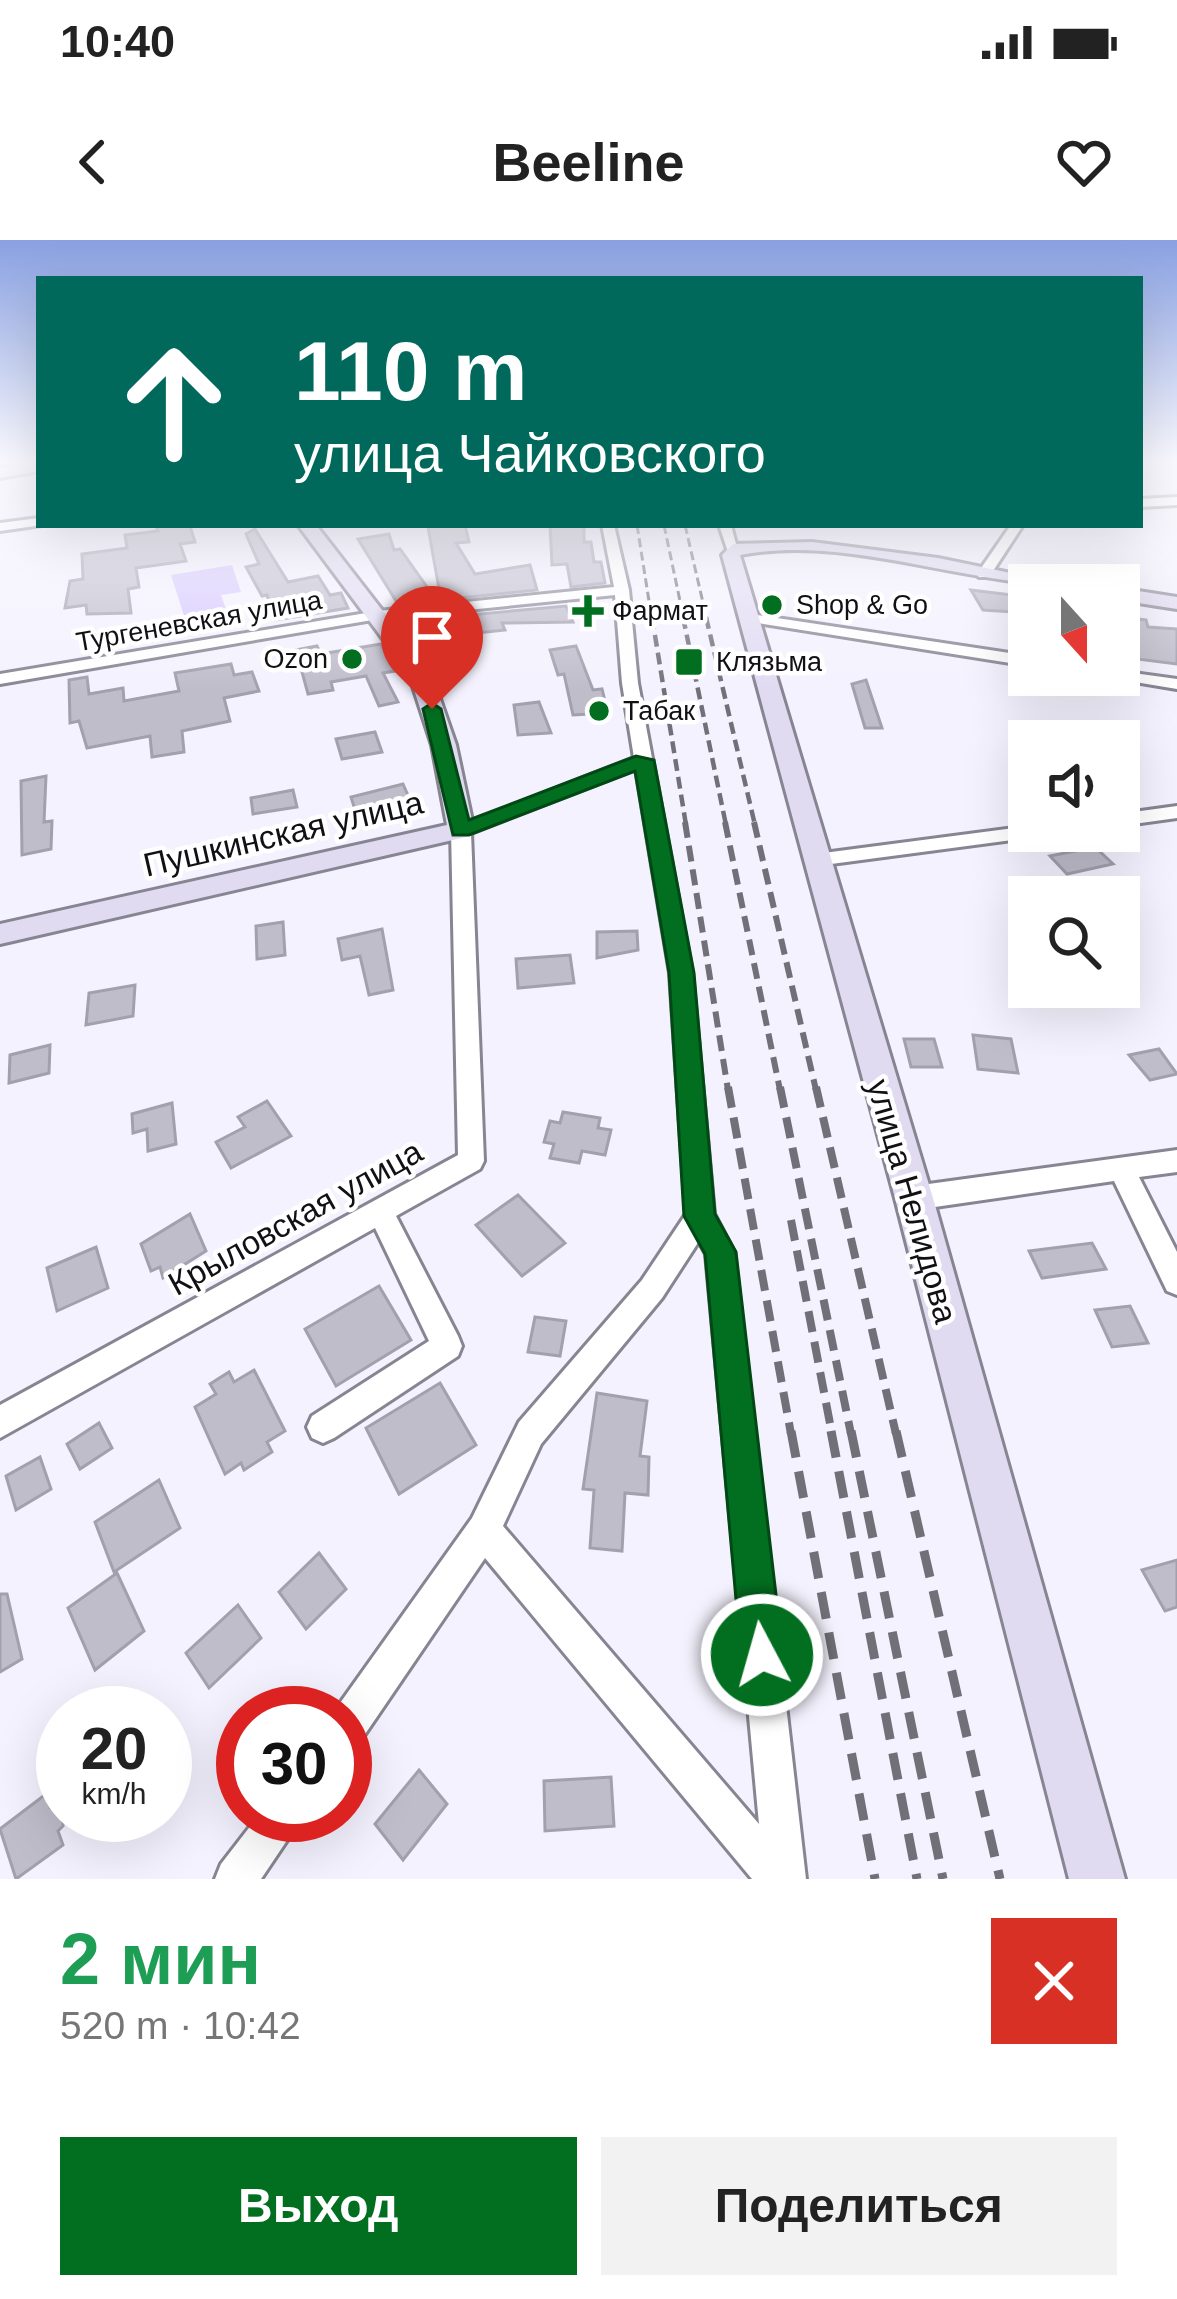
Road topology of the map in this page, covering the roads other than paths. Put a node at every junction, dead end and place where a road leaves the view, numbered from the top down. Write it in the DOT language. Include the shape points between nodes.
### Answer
graph roads {
  1 [pos="317,537"];
  2 [pos="611,537"];
  3 [pos="730,537"];
  4 [pos="1009,537"];
  5 [pos="734,549"];
  6 [pos="984,574"];
  7 [pos="1008,578"];
  8 [pos="622,590"];
  9 [pos="1140,597"];
  10 [pos="1177,602"];
  11 [pos="378,615"];
  12 [pos="750,618"];
  13 [pos="1008,658"];
  14 [pos="1140,678"];
  15 [pos="0,679"];
  16 [pos="1177,684"];
  17 [pos="644,760"];
  18 [pos="1177,812"];
  19 [pos="1140,817"];
  20 [pos="461,830"];
  21 [pos="1008,835"];
  22 [pos="816,860"];
  23 [pos="0,934"];
  24 [pos="1177,1161"];
  25 [pos="1123,1171"];
  26 [pos="914,1198"];
  27 [pos="380,1211"];
  28 [pos="700,1216"];
  29 [pos="1177,1282"];
  30 [pos="0,1422"];
  31 [pos="323,1427"];
  32 [pos="484,1530"];
  33 [pos="372,1690"];
  34 [pos="264,1842"];
  35 [pos="236,1879"];
  36 [pos="782,1879"];
  37 [pos="1097,1879"];
  1 -- 11 [label="main road, Крыловская улица"];
  2 -- 8 [label="street"];
  3 -- 5 [label="street, улица Нелидова"];
  4 -- 6 [label="street"];
  5 -- 6 [label="main road" via="829,551"];
  5 -- 12 [label="main road, улица Нелидова"];
  6 -- 7 [label="main road"];
  8 -- 11 [label="street, Тургеневская улица"];
  8 -- 17 [label="street"];
  9 -- 10 [label="main road"];
  11 -- 15 [label="street, Тургеневская улица"];
  11 -- 20 [label="main road, Крыловская улица" via="420,673"];
  12 -- 13 [label="street"];
  12 -- 22 [label="main road, улица Нелидова"];
  14 -- 16 [label="street"];
  17 -- 20 [label="street, Пушкинская улица"];
  17 -- 28 [label="street" via="681,973"];
  18 -- 19 [label="street"];
  20 -- 23 [label="main road, Пушкинская улица"];
  20 -- 27 [label="street, Крыловская улица" via="471,1161"];
  21 -- 22 [label="street"];
  22 -- 26 [label="main road, улица Нелидова"];
  24 -- 25 [label="street"];
  25 -- 26 [label="street"];
  25 -- 29 [label="street"];
  26 -- 37 [label="main road, улица Нелидова"];
  27 -- 30 [label="street, Крыловская улица"];
  27 -- 31 [label="street" via="448,1346"];
  28 -- 32 [label="street" via="652,1288 530,1433"];
  28 -- 36 [label="street" via="720,1252"];
  32 -- 33 [label="street"];
  32 -- 36 [label="street"];
  34 -- 35 [label="street"];
}
